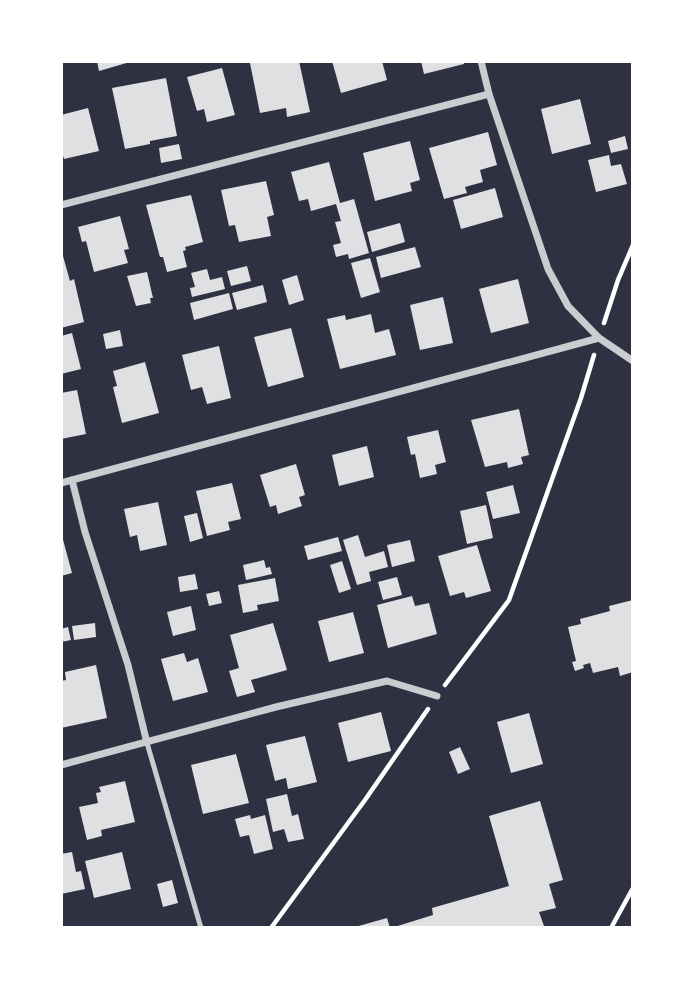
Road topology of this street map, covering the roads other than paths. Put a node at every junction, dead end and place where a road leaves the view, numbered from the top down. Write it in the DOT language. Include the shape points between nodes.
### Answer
graph roads {
  1 [pos="481,61"];
  2 [pos="489,94"];
  3 [pos="61,205"];
  4 [pos="599,338"];
  5 [pos="633,361"];
  6 [pos="72,480"];
  7 [pos="61,483"];
  8 [pos="437,696"];
  9 [pos="147,743"];
  10 [pos="61,765"];
  11 [pos="201,928"];
  1 -- 2 [label="street"];
  2 -- 3 [label="street"];
  2 -- 4 [label="street" via="548,269 568,306"];
  4 -- 5 [label="street"];
  4 -- 6 [label="street"];
  6 -- 7 [label="street"];
  6 -- 9 [label="street"];
  8 -- 9 [label="street" via="387,681"];
  9 -- 10 [label="street"];
  9 -- 11 [label="lane"];
}
